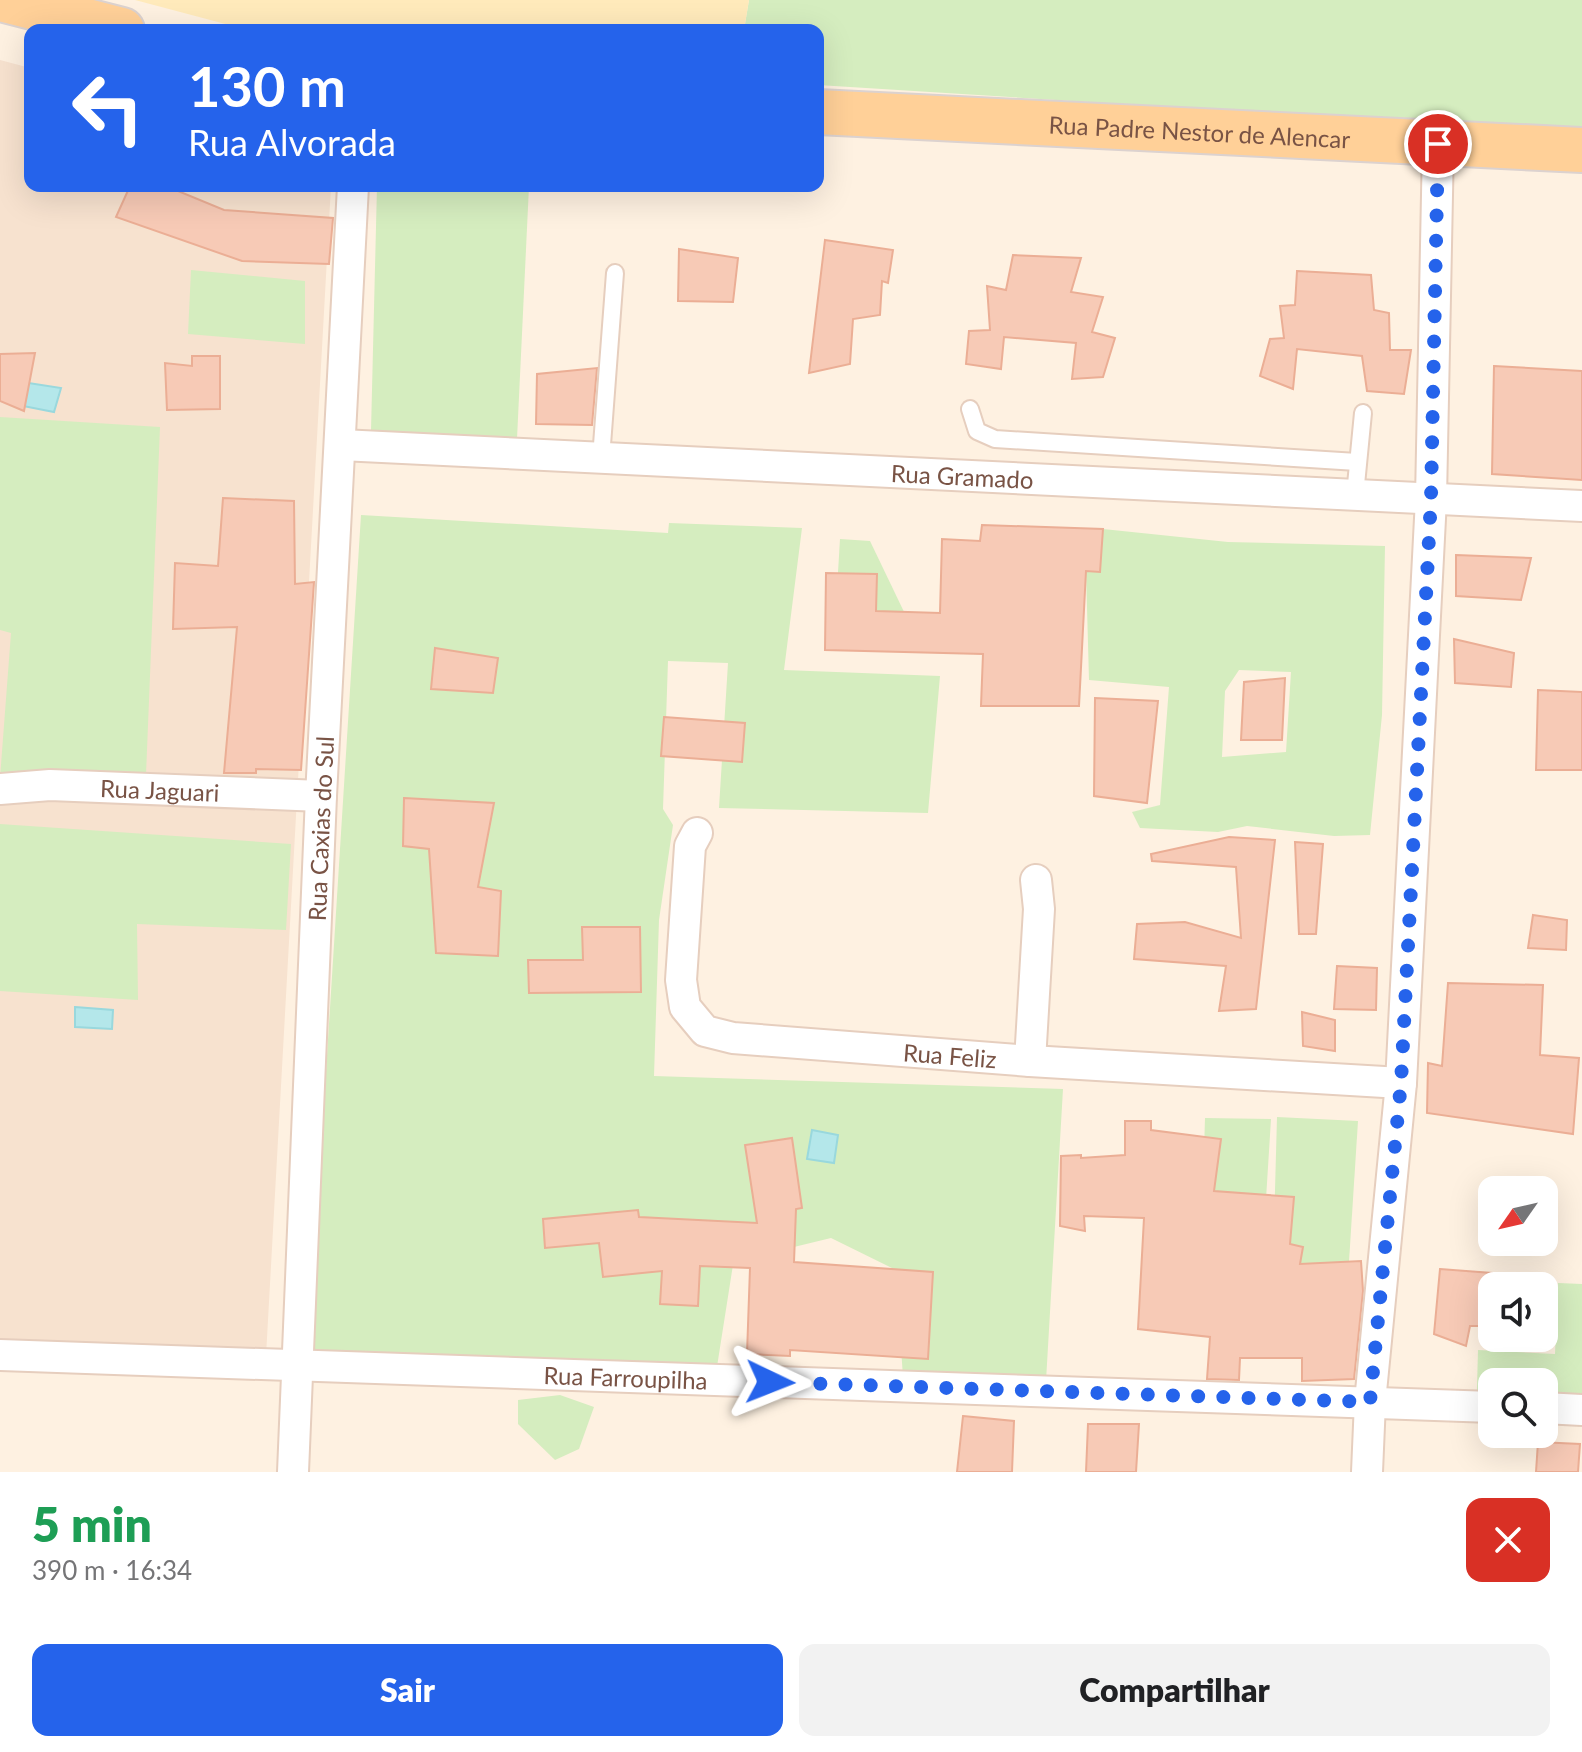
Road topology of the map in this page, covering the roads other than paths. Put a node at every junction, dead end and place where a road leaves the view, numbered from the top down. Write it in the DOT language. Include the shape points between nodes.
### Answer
graph roads {
  1 [pos="5,0"];
  2 [pos="99,24"];
  3 [pos="824,112"];
  4 [pos="1438,144"];
  5 [pos="1582,150"];
  6 [pos="353,192"];
  7 [pos="615,273"];
  8 [pos="970,409"];
  9 [pos="1363,413"];
  10 [pos="341,445"];
  11 [pos="601,458"];
  12 [pos="1357,462"];
  13 [pos="1355,495"];
  14 [pos="1431,499"];
  15 [pos="1582,506"];
  16 [pos="0,789"];
  17 [pos="321,796"];
  18 [pos="697,833"];
  19 [pos="1036,880"];
  20 [pos="1030,1061"];
  21 [pos="1401,1083"];
  22 [pos="0,1355"];
  23 [pos="297,1366"];
  24 [pos="1370,1402"];
  25 [pos="1478,1406"];
  26 [pos="1558,1409"];
  27 [pos="1582,1410"];
  28 [pos="293,1472"];
  29 [pos="1367,1472"];
  1 -- 2 [label="main road"];
  3 -- 4 [label="main road, Rua Padre Nestor de Alencar"];
  4 -- 5 [label="main road, Rua Padre Nestor de Alencar"];
  4 -- 14 [label="street"];
  6 -- 10 [label="street, Rua Caxias do Sul"];
  7 -- 11 [label="lane"];
  8 -- 12 [label="lane" via="977,431 995,439"];
  9 -- 12 [label="lane"];
  10 -- 11 [label="street, Rua Gramado"];
  10 -- 17 [label="street, Rua Caxias do Sul"];
  11 -- 13 [label="street, Rua Gramado"];
  12 -- 13 [label="lane"];
  13 -- 14 [label="street, Rua Gramado"];
  14 -- 15 [label="street, Rua Gramado"];
  14 -- 21 [label="street"];
  16 -- 17 [label="street, Rua Jaguari" via="50,785"];
  17 -- 23 [label="street, Rua Caxias do Sul"];
  18 -- 20 [label="street, Rua Feliz" via="690,846 681,980 685,1007 705,1031 733,1038"];
  19 -- 20 [label="street"];
  20 -- 21 [label="street, Rua Feliz"];
  21 -- 24 [label="street"];
  22 -- 23 [label="street, Rua Farroupilha"];
  23 -- 24 [label="street, Rua Farroupilha"];
  23 -- 28 [label="street, Rua Caxias do Sul"];
  24 -- 25 [label="street, Rua Farroupilha"];
  24 -- 29 [label="street"];
  26 -- 27 [label="street"];
}
